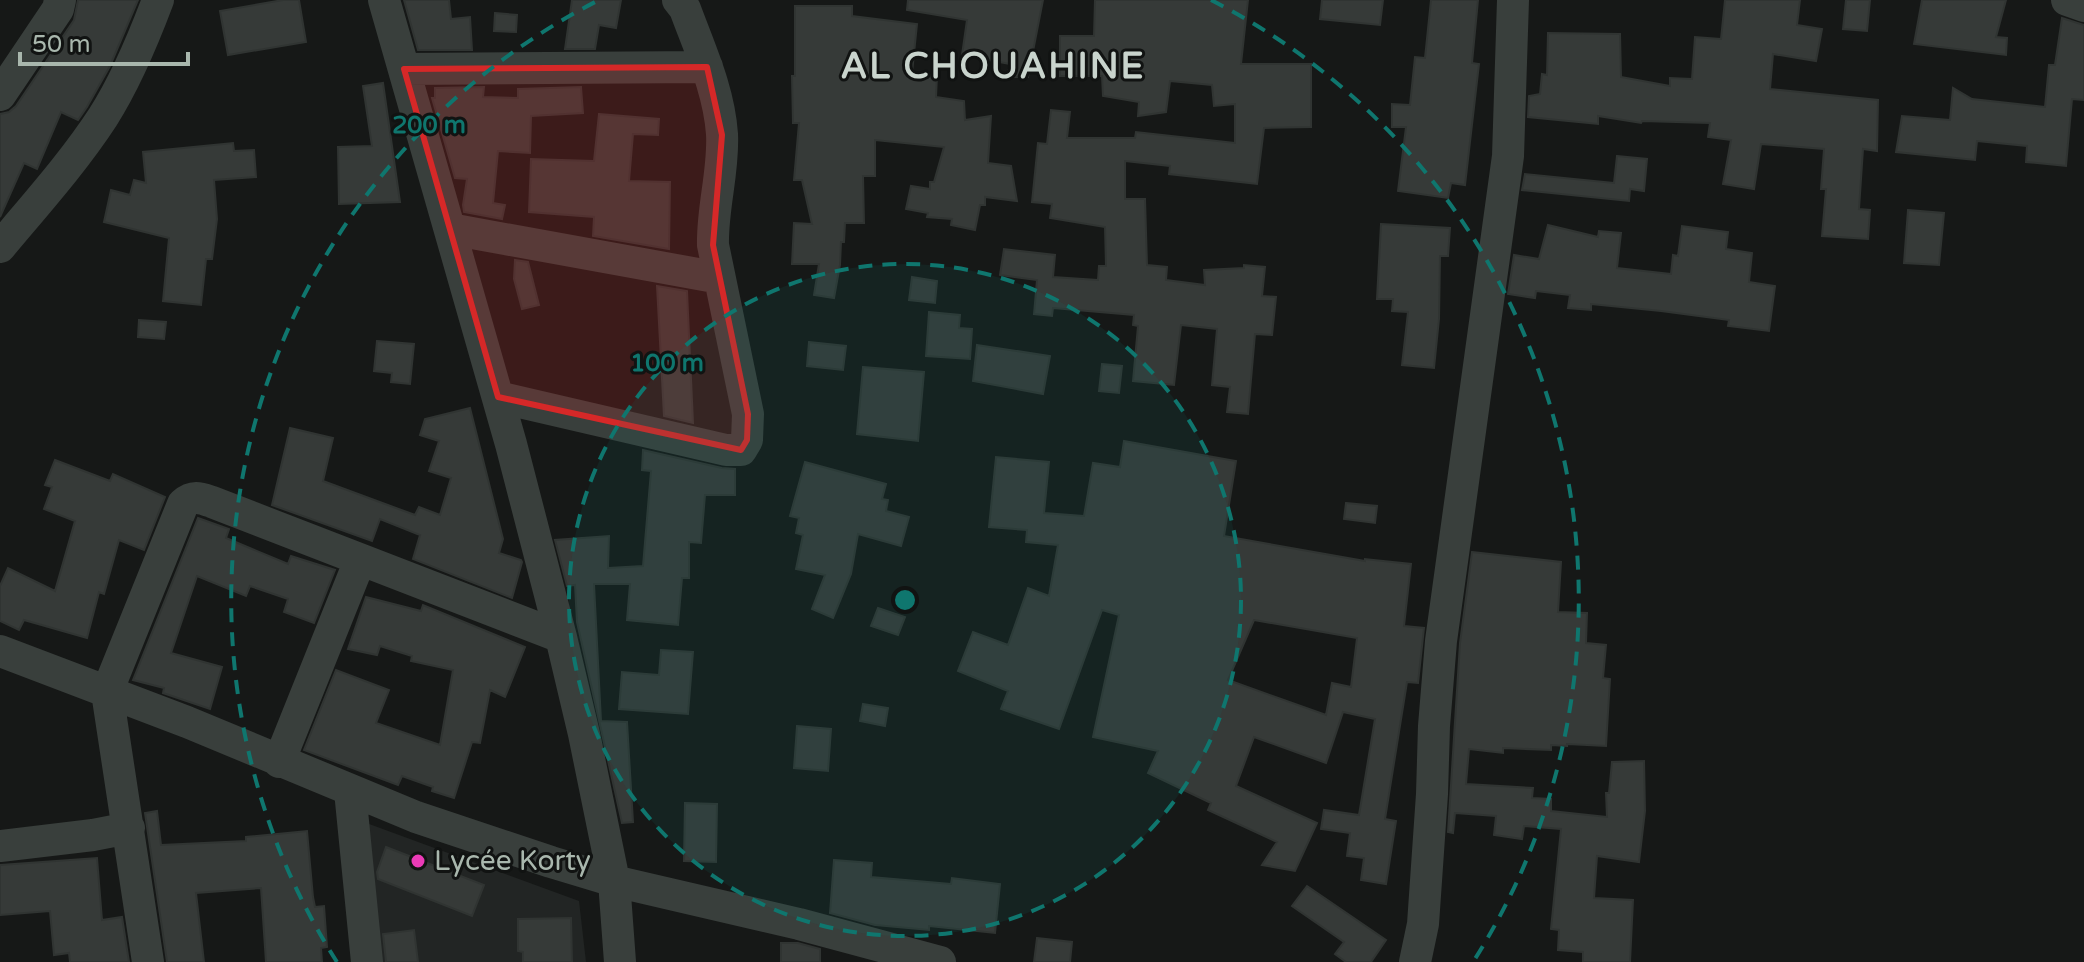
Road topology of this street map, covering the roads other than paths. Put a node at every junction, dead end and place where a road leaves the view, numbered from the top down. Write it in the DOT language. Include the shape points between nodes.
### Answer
graph roads {
  1 [pos="60,0"];
  2 [pos="158,0"];
  3 [pos="384,0"];
  4 [pos="678,0"];
  5 [pos="1513,0"];
  6 [pos="2067,0"];
  7 [pos="2084,6"];
  8 [pos="707,67"];
  9 [pos="404,69"];
  10 [pos="0,95"];
  11 [pos="450,229"];
  12 [pos="0,247"];
  13 [pos="720,278"];
  14 [pos="498,397"];
  15 [pos="360,560"];
  16 [pos="561,637"];
  17 [pos="0,651"];
  18 [pos="107,692"];
  19 [pos="279,762"];
  20 [pos="350,791"];
  21 [pos="129,828"];
  22 [pos="0,846"];
  23 [pos="614,881"];
  24 [pos="148,962"];
  25 [pos="367,962"];
  26 [pos="620,962"];
  27 [pos="940,962"];
  28 [pos="1415,962"];
  1 -- 10 [label="street"];
  2 -- 12 [label="street" via="104,115"];
  3 -- 9 [label="street"];
  4 -- 8 [label="street"];
  5 -- 28 [label="street" via="1508,156 1441,641 1423,924"];
  6 -- 7 [label="street"];
  8 -- 9 [label="street"];
  8 -- 13 [label="street" via="722,135 712,223"];
  9 -- 11 [label="street"];
  11 -- 13 [label="street"];
  11 -- 14 [label="street"];
  13 -- 14 [label="street" via="748,414 741,450"];
  14 -- 16 [label="street"];
  15 -- 16 [label="street"];
  15 -- 18 [label="street" via="212,502 189,498"];
  15 -- 19 [label="street"];
  16 -- 23 [label="street"];
  17 -- 18 [label="street"];
  18 -- 19 [label="street"];
  18 -- 21 [label="street"];
  19 -- 20 [label="street"];
  20 -- 23 [label="street"];
  20 -- 25 [label="street"];
  21 -- 22 [label="street"];
  21 -- 24 [label="street"];
  23 -- 26 [label="street"];
  23 -- 27 [label="street"];
}
